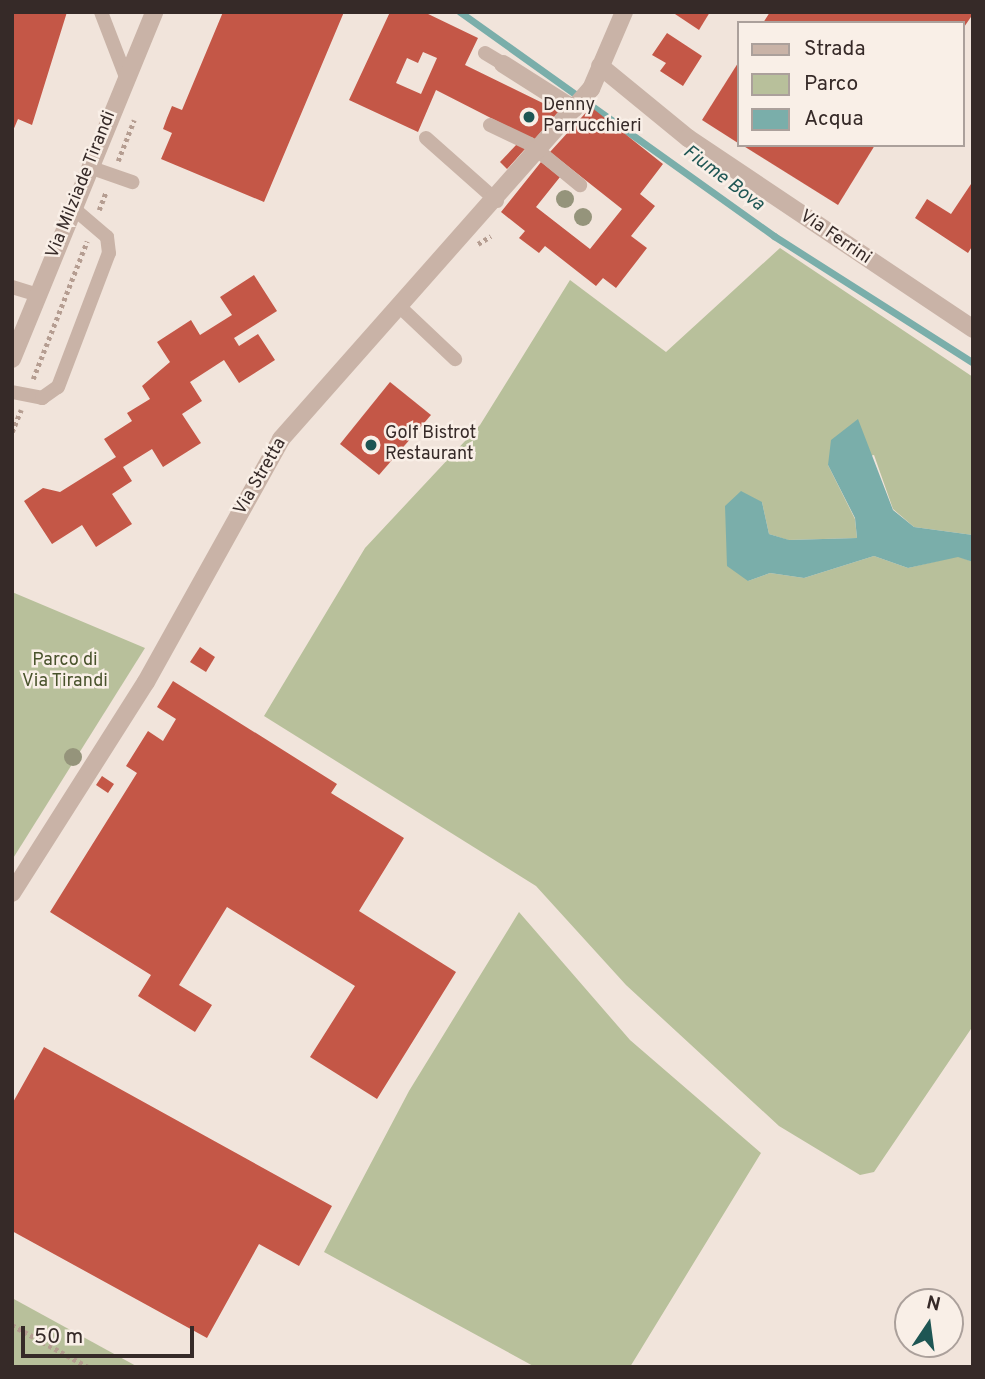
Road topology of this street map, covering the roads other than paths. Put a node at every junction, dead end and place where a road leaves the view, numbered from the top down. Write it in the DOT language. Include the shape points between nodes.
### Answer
graph roads {
  1 [pos="101,12"];
  2 [pos="154,12"];
  3 [pos="624,12"];
  4 [pos="485,53"];
  5 [pos="503,64"];
  6 [pos="600,66"];
  7 [pos="126,76"];
  8 [pos="574,109"];
  9 [pos="490,125"];
  10 [pos="426,138"];
  11 [pos="539,152"];
  12 [pos="89,167"];
  13 [pos="132,182"];
  14 [pos="580,185"];
  15 [pos="497,201"];
  16 [pos="73,208"];
  17 [pos="12,288"];
  18 [pos="38,295"];
  19 [pos="400,307"];
  20 [pos="973,329"];
  21 [pos="12,359"];
  22 [pos="456,359"];
  23 [pos="20,394"];
  24 [pos="12,892"];
  1 -- 7 [label="lane"];
  2 -- 7 [label="street, Via Milziade Tirandi"];
  3 -- 6 [label="street, Via Stretta"];
  4 -- 5 [label="lane"];
  5 -- 8 [label="street"];
  6 -- 8 [label="street, Via Stretta" via="591,89"];
  6 -- 20 [label="street, Via Ferrini" via="688,138"];
  7 -- 12 [label="street, Via Milziade Tirandi"];
  8 -- 11 [label="street, Via Stretta"];
  9 -- 11 [label="lane"];
  10 -- 15 [label="lane"];
  11 -- 14 [label="lane"];
  11 -- 15 [label="street, Via Stretta"];
  12 -- 13 [label="lane"];
  12 -- 16 [label="street, Via Milziade Tirandi"];
  15 -- 19 [label="street, Via Stretta"];
  16 -- 18 [label="street, Via Milziade Tirandi"];
  16 -- 23 [label="lane" via="107,236 109,253 58,387 42,398"];
  17 -- 18 [label="lane"];
  18 -- 21 [label="street, Via Milziade Tirandi"];
  19 -- 22 [label="lane"];
  19 -- 24 [label="street, Via Stretta" via="281,439 160,656"];
}
